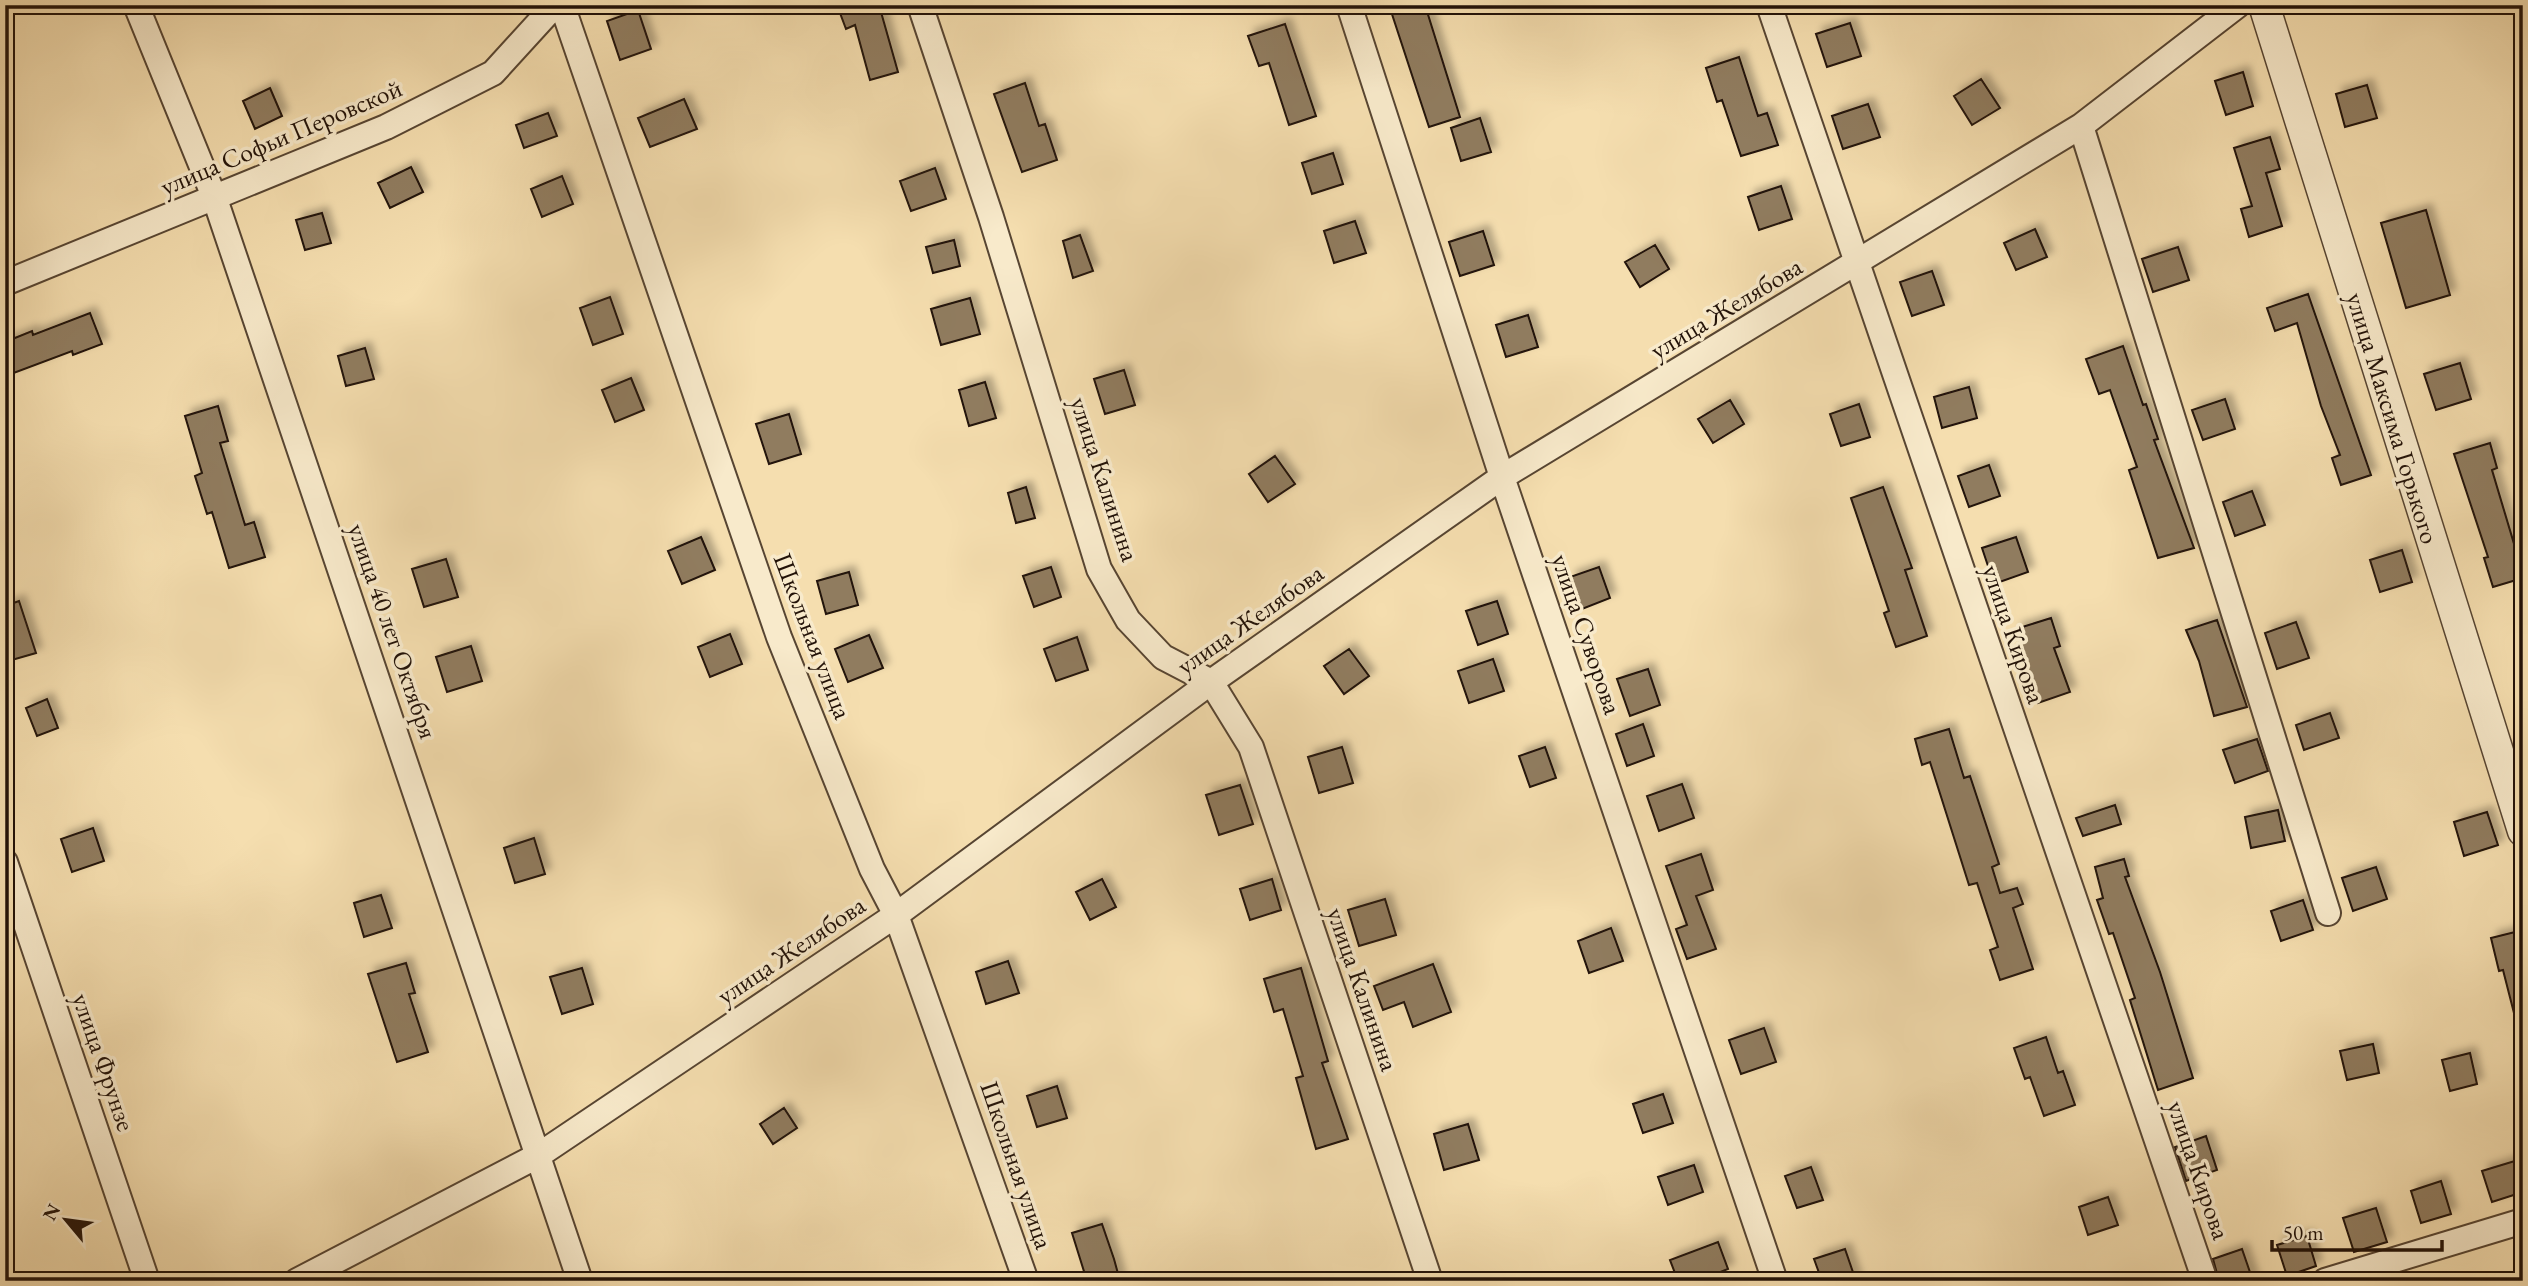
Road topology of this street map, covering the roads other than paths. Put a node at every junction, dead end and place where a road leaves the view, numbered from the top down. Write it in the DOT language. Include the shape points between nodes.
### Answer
graph roads {
  1 [pos="136,5"];
  2 [pos="555,5"];
  3 [pos="562,5"];
  4 [pos="920,5"];
  5 [pos="1349,5"];
  6 [pos="1769,5"];
  7 [pos="2238,5"];
  8 [pos="2264,5"];
  9 [pos="2081,125"];
  10 [pos="215,199"];
  11 [pos="1856,265"];
  12 [pos="5,283"];
  13 [pos="1502,477"];
  14 [pos="1211,682"];
  15 [pos="2523,831"];
  16 [pos="5,862"];
  17 [pos="2328,913"];
  18 [pos="896,915"];
  19 [pos="539,1155"];
  20 [pos="2523,1221"];
  21 [pos="147,1281"];
  22 [pos="297,1281"];
  23 [pos="580,1281"];
  24 [pos="1026,1281"];
  25 [pos="1430,1281"];
  26 [pos="1775,1281"];
  27 [pos="2206,1281"];
  28 [pos="2325,1281"];
  1 -- 10 [label="street, улица 40 лет Октября"];
  2 -- 10 [label="street, улица Софьи Перовской" via="493,73 386,127"];
  3 -- 18 [label="street, Школьная улица" via="779,637 872,869"];
  4 -- 14 [label="street, улица Калинина" via="991,217 1099,569 1128,620 1163,657"];
  5 -- 13 [label="street, улица Суворова"];
  6 -- 11 [label="street, улица Кирова"];
  7 -- 9 [label="street, улица Желябова"];
  8 -- 15 [label="street, улица Максима Горького"];
  9 -- 11 [label="street, улица Желябова"];
  9 -- 17 [label="street"];
  10 -- 12 [label="street, улица Софьи Перовской"];
  10 -- 19 [label="street, улица 40 лет Октября"];
  11 -- 13 [label="street, улица Желябова"];
  11 -- 27 [label="street, улица Кирова"];
  13 -- 14 [label="street, улица Желябова"];
  13 -- 26 [label="street, улица Суворова"];
  14 -- 18 [label="street, улица Желябова"];
  14 -- 25 [label="street, улица Калинина" via="1251,747"];
  16 -- 21 [label="street, улица Фрунзе"];
  18 -- 19 [label="street, улица Желябова"];
  18 -- 24 [label="street, Школьная улица"];
  19 -- 22 [label="street, улица Желябова"];
  19 -- 23 [label="street, улица 40 лет Октября"];
  20 -- 28 [label="street"];
}
